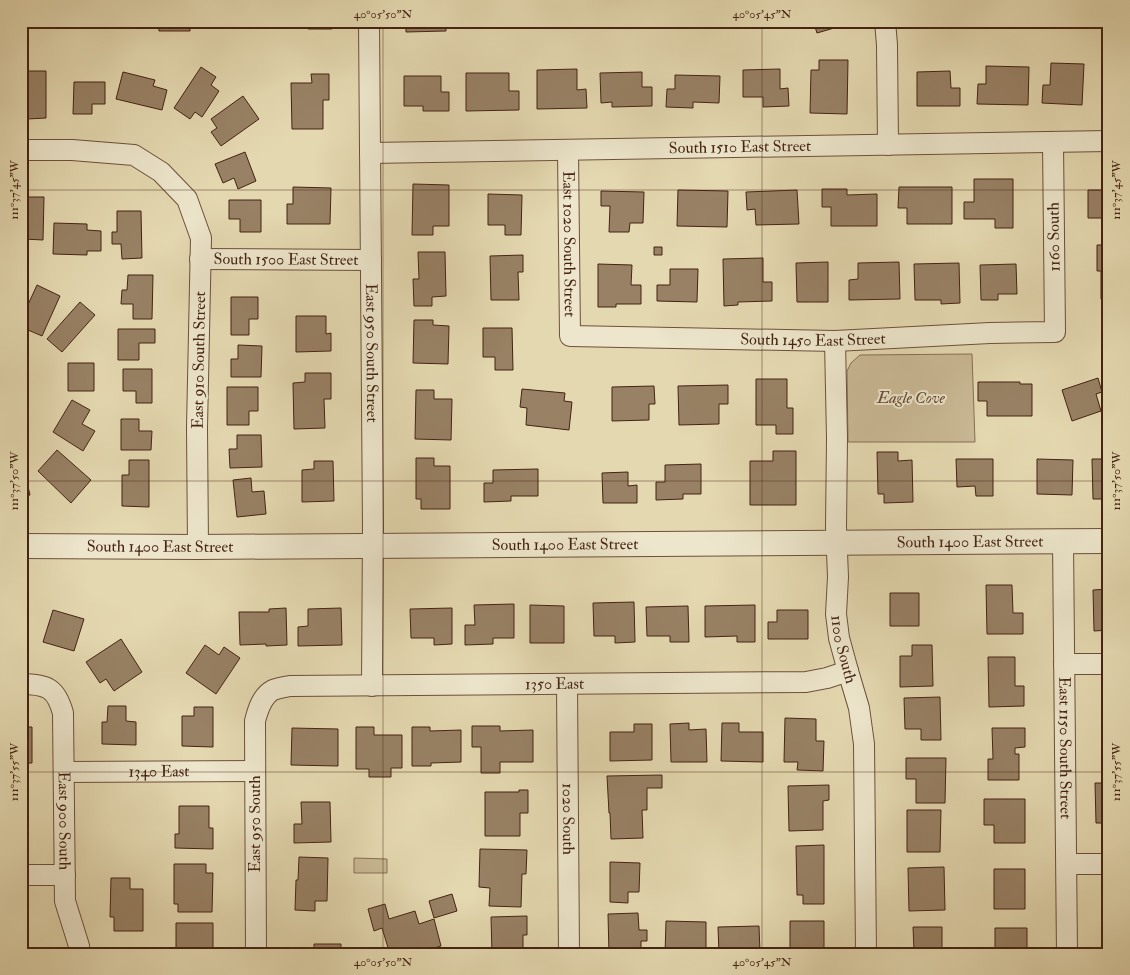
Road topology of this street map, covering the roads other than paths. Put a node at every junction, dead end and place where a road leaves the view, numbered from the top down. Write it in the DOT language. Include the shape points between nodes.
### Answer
graph roads {
  1 [pos="369,21"];
  2 [pos="885,21"];
  3 [pos="1109,141"];
  4 [pos="1053,142"];
  5 [pos="888,145"];
  6 [pos="21,150"];
  7 [pos="568,150"];
  8 [pos="370,153"];
  9 [pos="200,259"];
  10 [pos="371,260"];
  11 [pos="1055,332"];
  12 [pos="570,336"];
  13 [pos="835,341"];
  14 [pos="1109,541"];
  15 [pos="1063,542"];
  16 [pos="837,543"];
  17 [pos="21,546"];
  18 [pos="373,546"];
  19 [pos="198,547"];
  20 [pos="1064,664"];
  21 [pos="1109,664"];
  22 [pos="848,671"];
  23 [pos="21,684"];
  24 [pos="567,684"];
  25 [pos="372,686"];
  26 [pos="265,697"];
  27 [pos="255,771"];
  28 [pos="64,772"];
  29 [pos="1067,864"];
  30 [pos="1109,864"];
  31 [pos="21,875"];
  32 [pos="65,875"];
  33 [pos="80,954"];
  34 [pos="256,954"];
  35 [pos="569,954"];
  36 [pos="866,954"];
  37 [pos="1067,954"];
  1 -- 8 [label="street, East 950 South Street"];
  2 -- 5 [label="street"];
  3 -- 4 [label="street, South 1510 East Street"];
  4 -- 5 [label="street, South 1510 East Street"];
  4 -- 11 [label="street, 1160 South"];
  5 -- 7 [label="street, South 1510 East Street"];
  6 -- 9 [label="street, East 910 South Street" via="134,155 161,172 187,199 201,238"];
  7 -- 8 [label="street, South 1510 East Street"];
  7 -- 12 [label="street, East 1020 South Street"];
  8 -- 10 [label="street, East 950 South Street"];
  9 -- 10 [label="street, South 1500 East Street"];
  9 -- 19 [label="street, East 910 South Street"];
  10 -- 18 [label="street, East 950 South Street"];
  11 -- 13 [label="street, South 1450 East Street"];
  12 -- 13 [label="street, South 1450 East Street"];
  13 -- 16 [label="street, 1100 South"];
  14 -- 15 [label="street, South 1400 East Street"];
  15 -- 16 [label="street, South 1400 East Street"];
  15 -- 20 [label="street, East 1150 South Street"];
  16 -- 18 [label="street, South 1400 East Street"];
  16 -- 22 [label="street, 1100 South" via="836,614"];
  17 -- 19 [label="street, South 1400 East Street"];
  18 -- 19 [label="street, South 1400 East Street"];
  18 -- 25 [label="street, East 950 South Street"];
  20 -- 21 [label="street"];
  20 -- 29 [label="street, East 1150 South Street"];
  22 -- 24 [label="street, 1350 East" via="806,682"];
  22 -- 36 [label="street, 1100 South" via="859,708 864,744"];
  23 -- 28 [label="street, East 900 South" via="51,690 59,702 63,713"];
  24 -- 25 [label="street, 1350 East"];
  24 -- 35 [label="street, 1020 South"];
  25 -- 26 [label="street, 1350 East" via="290,686 274,690"];
  26 -- 27 [label="street, East 950 South" via="255,721"];
  27 -- 28 [label="street, 1340 East"];
  27 -- 34 [label="street, East 950 South"];
  28 -- 32 [label="street, East 900 South"];
  29 -- 30 [label="street"];
  29 -- 37 [label="street, East 1150 South Street"];
  31 -- 32 [label="street"];
  32 -- 33 [label="street, East 900 South" via="65,901"];
}
